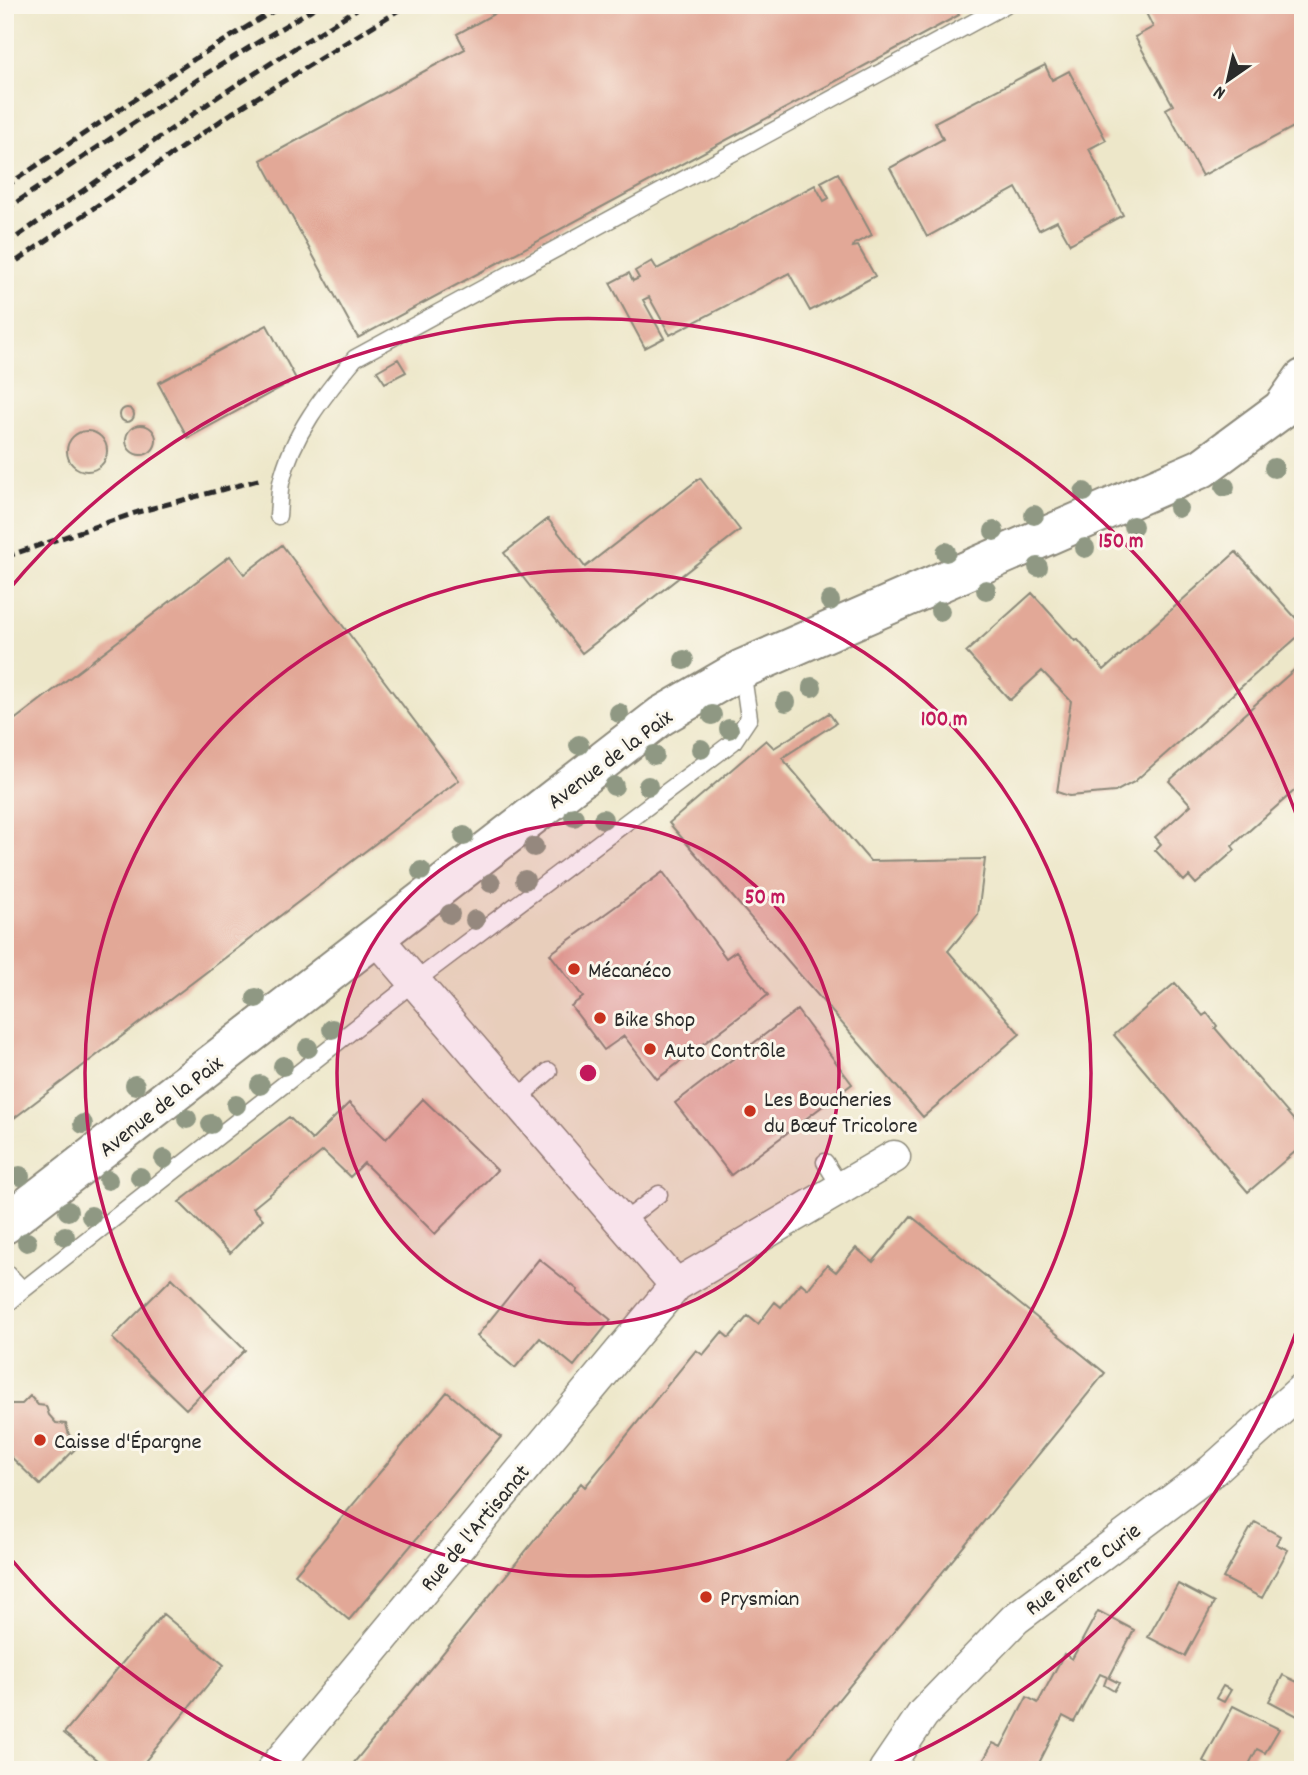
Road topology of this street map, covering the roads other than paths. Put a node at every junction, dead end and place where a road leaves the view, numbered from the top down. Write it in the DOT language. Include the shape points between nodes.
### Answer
graph roads {
  1 [pos="1005,5"];
  2 [pos="1296,401"];
  3 [pos="278,516"];
  4 [pos="742,669"];
  5 [pos="376,937"];
  6 [pos="414,982"];
  7 [pos="549,1071"];
  8 [pos="516,1100"];
  9 [pos="894,1157"];
  10 [pos="825,1162"];
  11 [pos="842,1189"];
  12 [pos="659,1194"];
  13 [pos="622,1223"];
  14 [pos="5,1224"];
  15 [pos="5,1271"];
  16 [pos="676,1285"];
  17 [pos="23,1290"];
  18 [pos="5,1306"];
  19 [pos="1303,1389"];
  20 [pos="273,1770"];
  21 [pos="885,1770"];
  1 -- 3 [label="lane" via="355,358 321,398 292,449"];
  2 -- 4 [label="main road, Avenue de la Paix" via="1202,468"];
  4 -- 5 [label="main road, Avenue de la Paix" via="661,716"];
  4 -- 6 [label="lane" via="749,718 733,742"];
  5 -- 6 [label="street"];
  5 -- 14 [label="main road, Avenue de la Paix"];
  6 -- 8 [label="street"];
  6 -- 17 [label="lane"];
  7 -- 8 [label="lane"];
  8 -- 13 [label="street"];
  9 -- 11 [label="street, Rue de l'Artisanat"];
  10 -- 11 [label="lane"];
  11 -- 16 [label="street, Rue de l'Artisanat"];
  12 -- 13 [label="lane"];
  13 -- 16 [label="street"];
  15 -- 17 [label="lane"];
  16 -- 20 [label="street, Rue de l'Artisanat"];
  17 -- 18 [label="lane"];
  19 -- 21 [label="street, Rue Pierre Curie" via="1213,1470 1015,1619 923,1714"];
}
